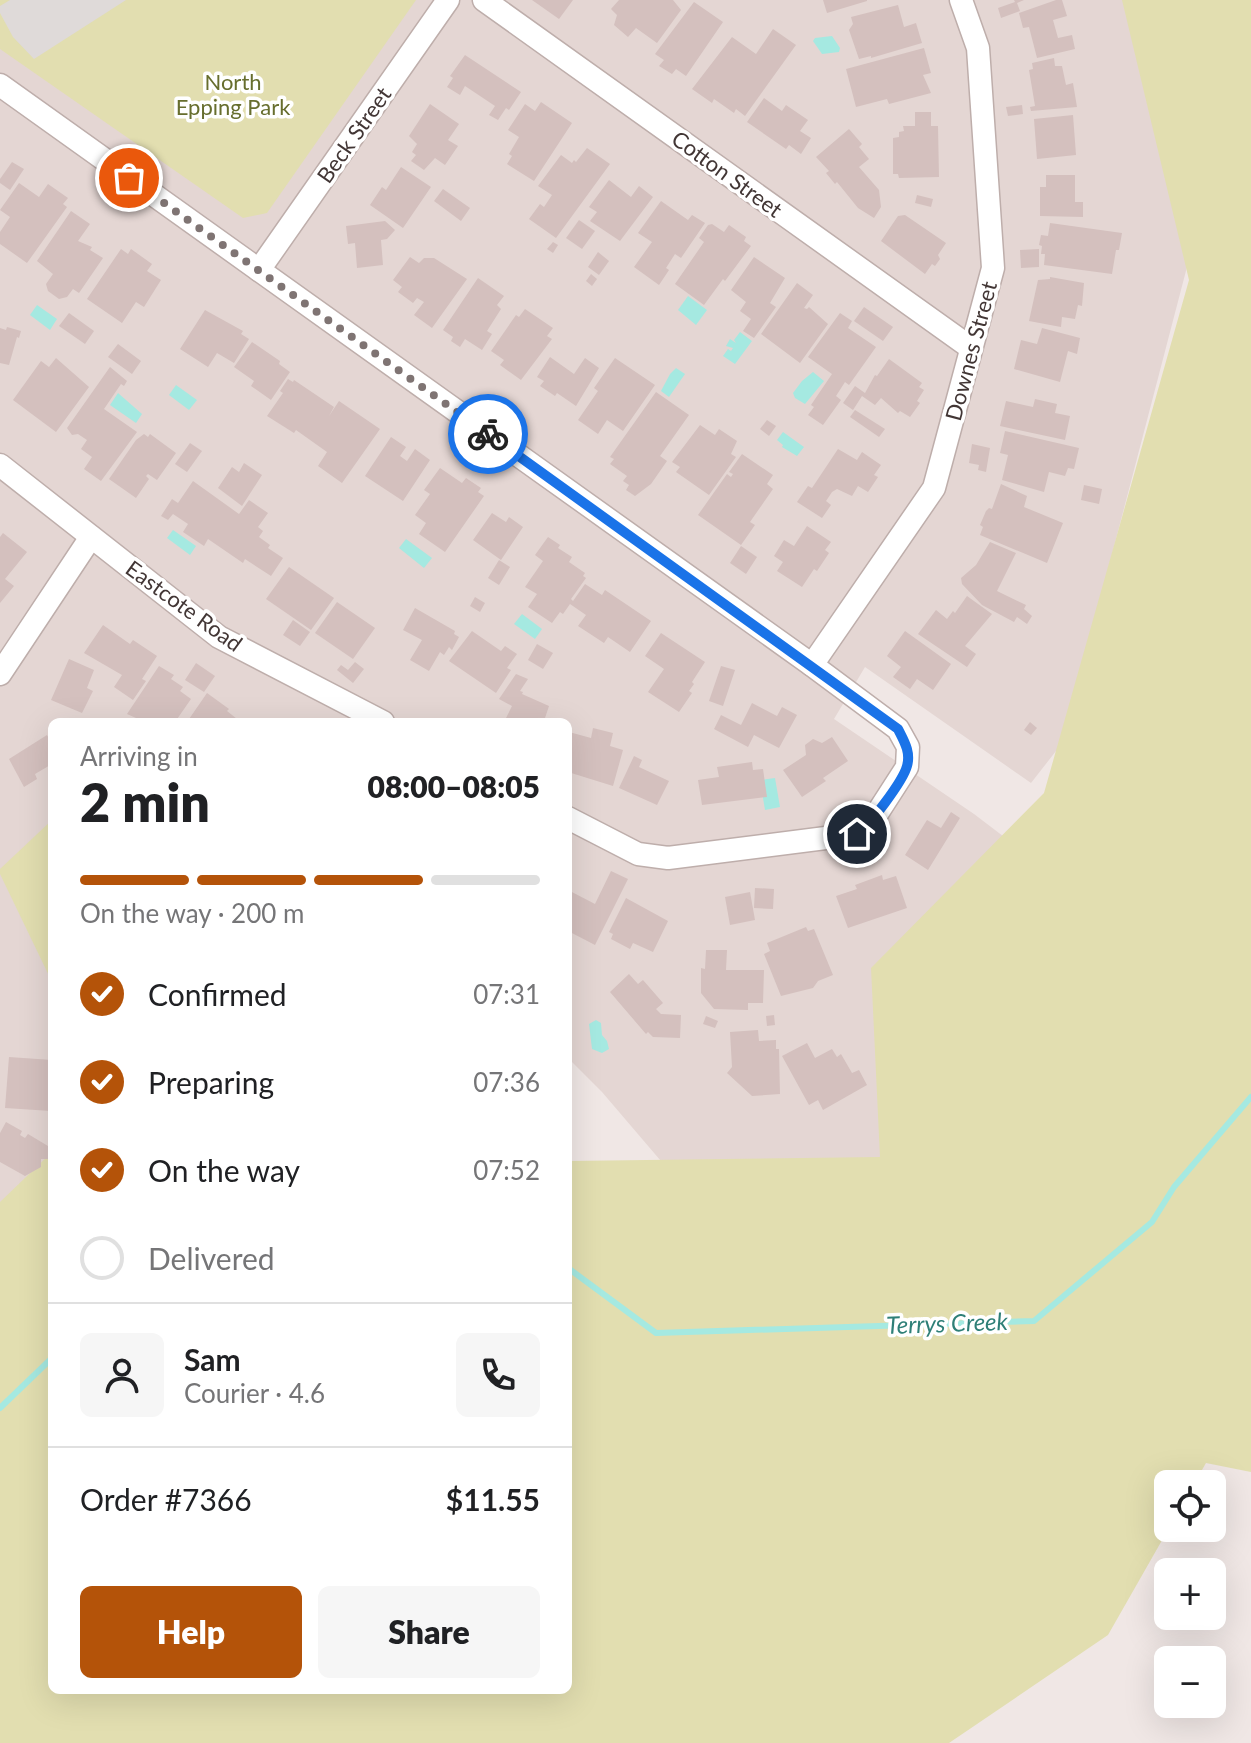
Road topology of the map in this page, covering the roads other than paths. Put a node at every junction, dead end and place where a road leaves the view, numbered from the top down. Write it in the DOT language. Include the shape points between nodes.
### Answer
graph roads {
  1 [pos="448,0"];
  2 [pos="484,0"];
  3 [pos="961,0"];
  4 [pos="0,85"];
  5 [pos="259,270"];
  6 [pos="971,348"];
  7 [pos="0,465"];
  8 [pos="91,537"];
  9 [pos="812,665"];
  10 [pos="0,674"];
  11 [pos="375,718"];
  12 [pos="572,820"];
  1 -- 5 [label="street, Beck Street"];
  2 -- 6 [label="street, Cotton Street"];
  3 -- 6 [label="street, Downes Street" via="978,48 993,268"];
  4 -- 5 [label="street"];
  5 -- 9 [label="street"];
  6 -- 9 [label="street, Downes Street" via="934,488"];
  7 -- 8 [label="street, Eastcote Road"];
  8 -- 10 [label="street"];
  8 -- 11 [label="street, Eastcote Road" via="219,637"];
  9 -- 12 [label="street" via="898,729 908,747 907,767 869,826 857,834 668,858 638,854"];
}
